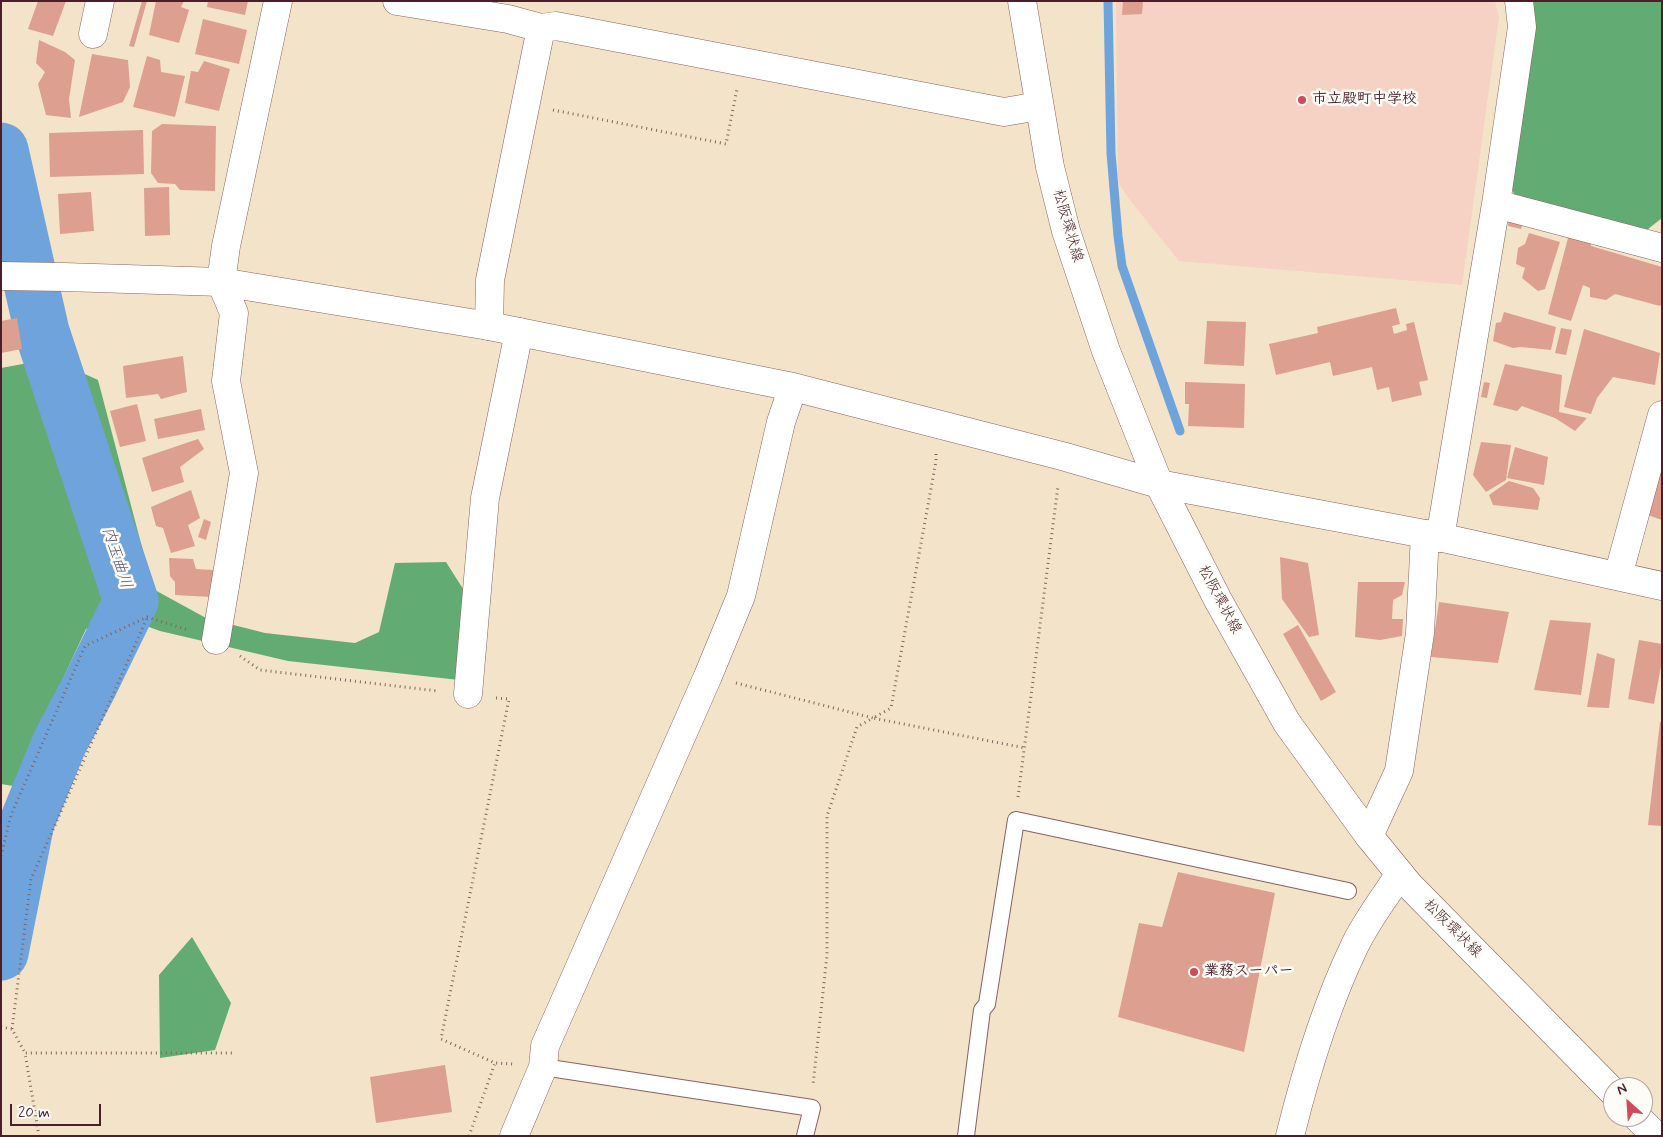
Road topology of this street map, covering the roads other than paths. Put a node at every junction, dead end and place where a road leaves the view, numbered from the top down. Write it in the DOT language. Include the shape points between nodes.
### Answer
graph roads {
  1 [pos="100,1"];
  2 [pos="278,1"];
  3 [pos="397,1"];
  4 [pos="1022,1"];
  5 [pos="1519,1"];
  6 [pos="510,10"];
  7 [pos="541,28"];
  8 [pos="93,34"];
  9 [pos="1039,106"];
  10 [pos="1496,204"];
  11 [pos="1662,248"];
  12 [pos="1,276"];
  13 [pos="221,282"];
  14 [pos="489,326"];
  15 [pos="519,332"];
  16 [pos="793,387"];
  17 [pos="1662,416"];
  18 [pos="1159,484"];
  19 [pos="1432,536"];
  20 [pos="1618,576"];
  21 [pos="1662,586"];
  22 [pos="216,640"];
  23 [pos="468,694"];
  24 [pos="1369,836"];
  25 [pos="1400,874"];
  26 [pos="1348,891"];
  27 [pos="543,1067"];
  28 [pos="1603,1082"];
  29 [pos="514,1136"];
  30 [pos="804,1136"];
  31 [pos="966,1136"];
  32 [pos="1290,1136"];
  1 -- 8 [label="street"];
  2 -- 13 [label="street"];
  3 -- 6 [label="street"];
  4 -- 9 [label="street, 松阪環状線"];
  5 -- 10 [label="street" via="1522,27"];
  6 -- 7 [label="street"];
  7 -- 9 [label="street" via="556,26 1004,112"];
  7 -- 14 [label="street" via="490,280"];
  9 -- 18 [label="street, 松阪環状線" via="1066,231 1106,351"];
  10 -- 11 [label="street"];
  10 -- 19 [label="street"];
  12 -- 13 [label="street"];
  13 -- 14 [label="street"];
  13 -- 22 [label="street" via="234,313 226,381 244,472"];
  14 -- 15 [label="street"];
  15 -- 16 [label="street"];
  15 -- 23 [label="street" via="485,498"];
  16 -- 18 [label="street"];
  16 -- 27 [label="street" via="781,422 742,596 545,1046"];
  17 -- 20 [label="street"];
  18 -- 19 [label="street"];
  18 -- 24 [label="street, 松阪環状線" via="1218,600 1287,723"];
  19 -- 20 [label="street"];
  19 -- 24 [label="street" via="1399,771"];
  20 -- 21 [label="street"];
  24 -- 25 [label="street, 松阪環状線"];
  25 -- 28 [label="street, 松阪環状線"];
  25 -- 32 [label="street" via="1356,944 1336,989 1302,1088"];
  26 -- 31 [label="lane" via="1016,820 987,1004 982,1010"];
  27 -- 29 [label="street"];
  27 -- 30 [label="lane" via="812,1108"];
}
